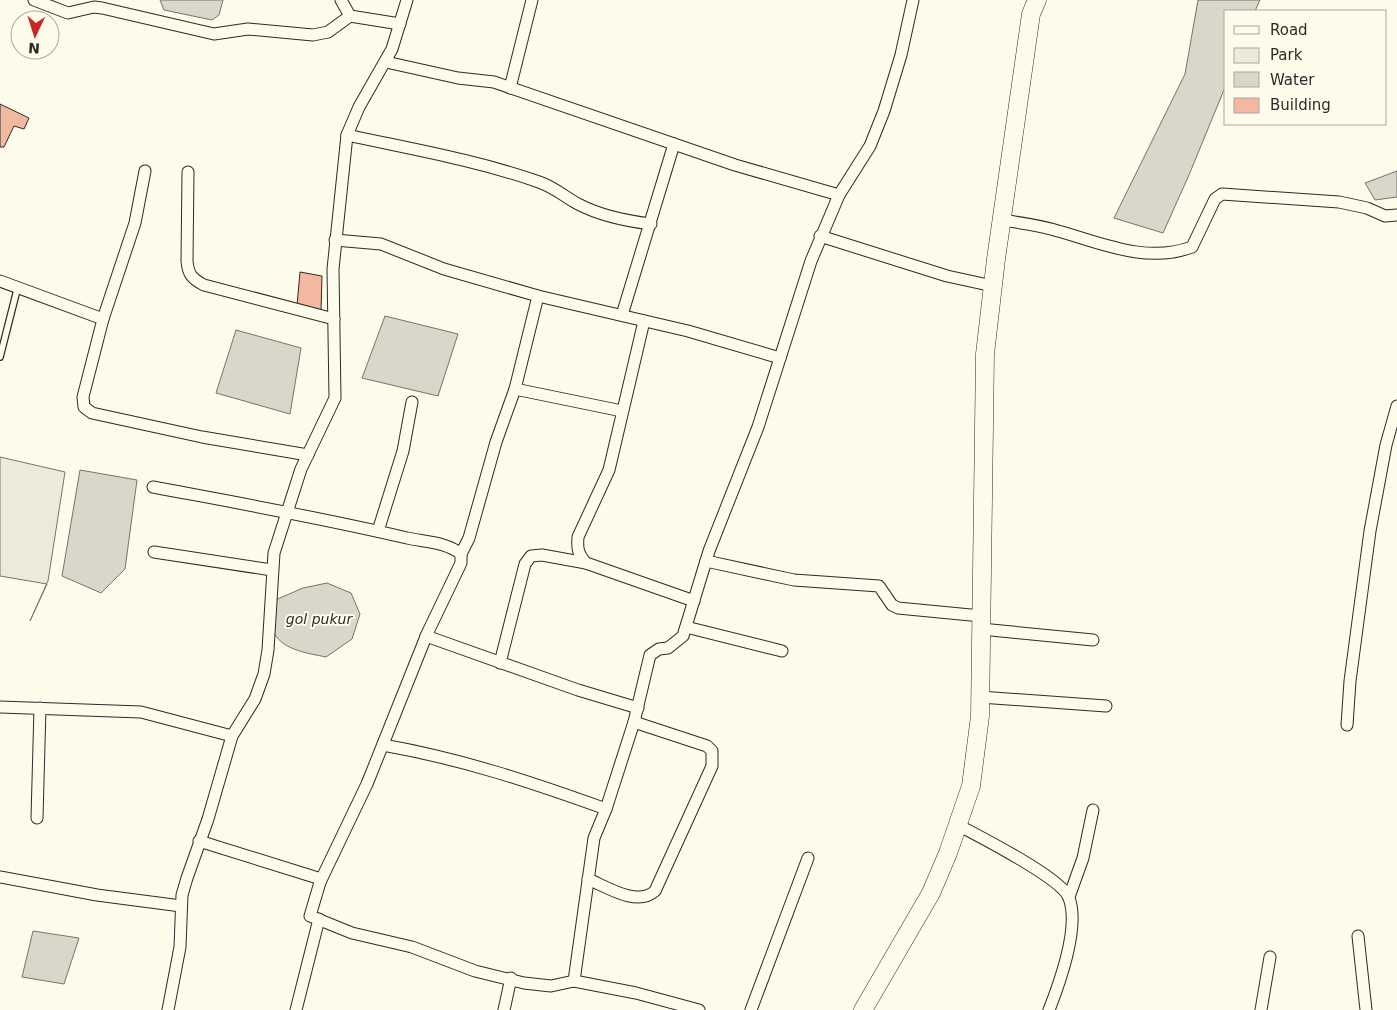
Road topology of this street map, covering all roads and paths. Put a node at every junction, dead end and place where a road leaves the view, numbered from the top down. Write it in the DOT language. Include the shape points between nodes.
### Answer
graph roads {
  1 [pos="34,0"];
  2 [pos="341,0"];
  3 [pos="406,0"];
  4 [pos="532,0"];
  5 [pos="913,0"];
  6 [pos="1032,5"];
  7 [pos="350,16"];
  8 [pos="400,24"];
  9 [pos="386,62"];
  10 [pos="510,88"];
  11 [pos="347,135"];
  12 [pos="674,144"];
  13 [pos="145,170"];
  14 [pos="188,172"];
  15 [pos="839,195"];
  16 [pos="1397,215"];
  17 [pos="1002,220"];
  18 [pos="651,224"];
  19 [pos="820,236"];
  20 [pos="335,240"];
  21 [pos="0,281"];
  22 [pos="18,286"];
  23 [pos="993,286"];
  24 [pos="538,296"];
  25 [pos="622,315"];
  26 [pos="103,319"];
  27 [pos="334,319"];
  28 [pos="644,321"];
  29 [pos="0,357"];
  30 [pos="780,358"];
  31 [pos="515,389"];
  32 [pos="412,402"];
  33 [pos="1397,406"];
  34 [pos="622,411"];
  35 [pos="308,455"];
  36 [pos="153,487"];
  37 [pos="288,513"];
  38 [pos="378,531"];
  39 [pos="154,552"];
  40 [pos="461,554"];
  41 [pos="706,561"];
  42 [pos="586,563"];
  43 [pos="272,570"];
  44 [pos="694,601"];
  45 [pos="981,623"];
  46 [pos="686,627"];
  47 [pos="426,636"];
  48 [pos="1093,640"];
  49 [pos="782,651"];
  50 [pos="500,663"];
  51 [pos="980,697"];
  52 [pos="0,706"];
  53 [pos="1106,706"];
  54 [pos="40,708"];
  55 [pos="638,708"];
  56 [pos="634,722"];
  57 [pos="1347,725"];
  58 [pos="232,736"];
  59 [pos="383,745"];
  60 [pos="606,809"];
  61 [pos="1094,810"];
  62 [pos="37,818"];
  63 [pos="958,824"];
  64 [pos="200,841"];
  65 [pos="808,858"];
  66 [pos="0,877"];
  67 [pos="588,879"];
  68 [pos="321,880"];
  69 [pos="1069,897"];
  70 [pos="182,906"];
  71 [pos="319,919"];
  72 [pos="1358,936"];
  73 [pos="1270,956"];
  74 [pos="511,978"];
  75 [pos="574,981"];
  76 [pos="168,1010"];
  77 [pos="296,1010"];
  78 [pos="504,1010"];
  79 [pos="699,1010"];
  80 [pos="751,1010"];
  81 [pos="865,1010"];
  82 [pos="1049,1010"];
  83 [pos="1261,1010"];
  84 [pos="1366,1010"];
  1 -- 7 [label="street" via="68,13 102,8 214,34 248,29 312,35 328,32"];
  2 -- 7 [label="street"];
  3 -- 8 [label="street"];
  4 -- 10 [label="street"];
  5 -- 15 [label="street" via="901,55 877,128 870,146"];
  6 -- 17 [label="main road"];
  7 -- 8 [label="street"];
  8 -- 9 [label="street"];
  9 -- 10 [label="street" via="458,78 494,82"];
  9 -- 11 [label="street" via="359,107"];
  10 -- 12 [label="street"];
  11 -- 18 [label="street" via="505,171 551,187 596,212"];
  11 -- 20 [label="street"];
  12 -- 15 [label="street"];
  12 -- 18 [label="street"];
  13 -- 26 [label="street" via="135,223"];
  14 -- 27 [label="street" via="187,261 192,278"];
  15 -- 19 [label="street"];
  16 -- 17 [label="street" via="1385,216 1339,202 1222,194 1215,199 1192,247 1166,253 1111,248 1059,231"];
  17 -- 23 [label="main road"];
  18 -- 25 [label="street"];
  19 -- 23 [label="street" via="947,276"];
  19 -- 30 [label="street"];
  20 -- 24 [label="street" via="381,244 434,266"];
  20 -- 27 [label="street"];
  21 -- 22 [label="street"];
  22 -- 26 [label="street"];
  22 -- 29 [label="lane"];
  23 -- 45 [label="main road" via="985,354"];
  24 -- 25 [label="street"];
  24 -- 31 [label="street"];
  25 -- 28 [label="street"];
  26 -- 35 [label="street" via="83,397 84,407 92,413 202,437"];
  27 -- 35 [label="street" via="335,398"];
  28 -- 30 [label="street"];
  28 -- 34 [label="street"];
  30 -- 41 [label="street" via="748,458"];
  31 -- 34 [label="street"];
  31 -- 40 [label="street" via="496,442 469,538"];
  32 -- 38 [label="street" via="403,451"];
  33 -- 57 [label="street" via="1386,445 1370,531"];
  34 -- 42 [label="street" via="604,486 578,537 579,556"];
  35 -- 37 [label="street"];
  36 -- 37 [label="street"];
  37 -- 38 [label="street"];
  37 -- 43 [label="street" via="274,553"];
  38 -- 40 [label="street" via="454,548"];
  39 -- 43 [label="street"];
  40 -- 47 [label="street" via="461,563"];
  41 -- 44 [label="street"];
  41 -- 45 [label="street" via="794,580 879,586 892,605 898,608"];
  42 -- 44 [label="street"];
  42 -- 50 [label="street" via="531,556 525,564"];
  43 -- 58 [label="street" via="264,674 255,699"];
  44 -- 46 [label="street"];
  45 -- 48 [label="street"];
  45 -- 51 [label="main road"];
  46 -- 49 [label="street"];
  46 -- 55 [label="street" via="676,643 650,655"];
  47 -- 50 [label="street"];
  47 -- 59 [label="street"];
  50 -- 55 [label="street"];
  51 -- 53 [label="street"];
  51 -- 63 [label="main road" via="977,754 971,786"];
  52 -- 54 [label="street"];
  54 -- 58 [label="street" via="141,712"];
  54 -- 62 [label="street"];
  55 -- 56 [label="street"];
  56 -- 60 [label="street"];
  56 -- 67 [label="street" via="707,746 712,751 712,766 655,891 649,896 631,897"];
  58 -- 64 [label="street"];
  59 -- 60 [label="street" via="446,756"];
  59 -- 68 [label="street"];
  60 -- 67 [label="street" via="594,838"];
  61 -- 69 [label="street" via="1083,858"];
  63 -- 69 [label="street" via="1050,878"];
  63 -- 81 [label="main road" via="931,893"];
  64 -- 68 [label="street"];
  64 -- 70 [label="street" via="187,878"];
  65 -- 80 [label="street"];
  66 -- 70 [label="street" via="97,895"];
  67 -- 75 [label="street"];
  68 -- 71 [label="street" via="310,916"];
  69 -- 82 [label="street" via="1072,916 1068,946"];
  70 -- 76 [label="street" via="180,947"];
  71 -- 74 [label="street" via="352,933 412,947 475,970"];
  71 -- 77 [label="street"];
  72 -- 84 [label="street"];
  73 -- 83 [label="street"];
  74 -- 75 [label="street" via="536,986"];
  74 -- 78 [label="street"];
  75 -- 79 [label="street"];
}
